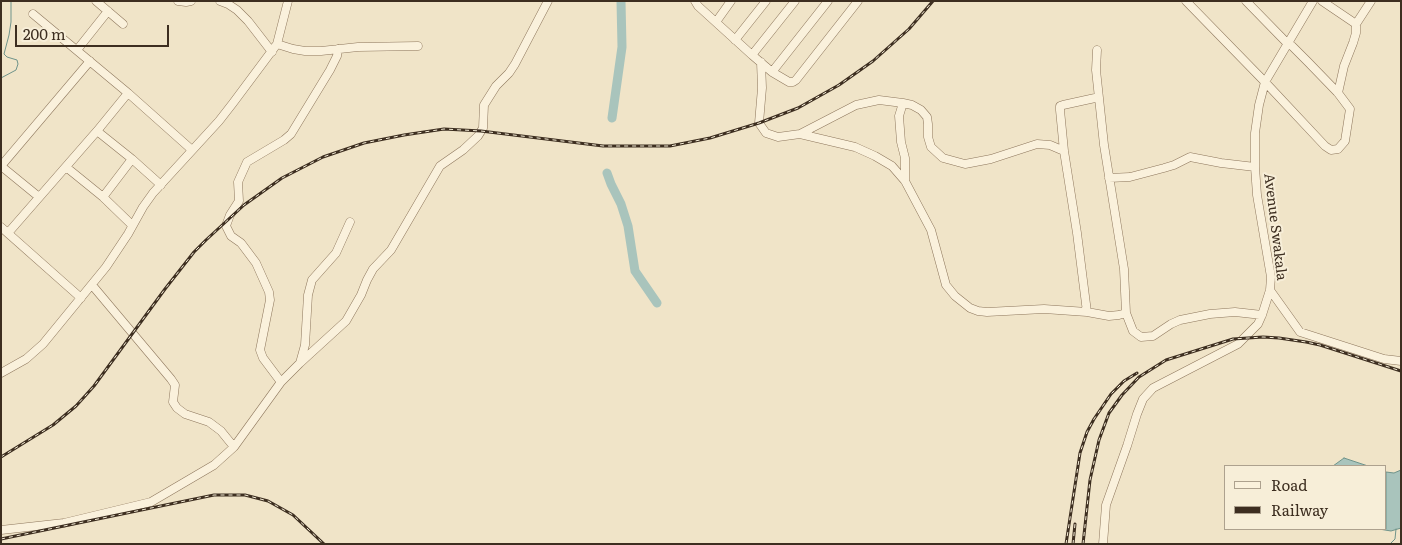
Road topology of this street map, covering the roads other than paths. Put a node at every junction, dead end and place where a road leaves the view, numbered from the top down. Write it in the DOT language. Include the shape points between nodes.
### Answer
graph roads {
  1 [pos="96,1"];
  2 [pos="178,1"];
  3 [pos="191,1"];
  4 [pos="220,1"];
  5 [pos="288,1"];
  6 [pos="548,1"];
  7 [pos="695,1"];
  8 [pos="731,1"];
  9 [pos="766,1"];
  10 [pos="796,1"];
  11 [pos="828,1"];
  12 [pos="858,1"];
  13 [pos="1186,1"];
  14 [pos="1246,1"];
  15 [pos="1313,1"];
  16 [pos="1322,1"];
  17 [pos="1370,1"];
  18 [pos="108,11"];
  19 [pos="34,14"];
  20 [pos="716,22"];
  21 [pos="123,24"];
  22 [pos="1356,24"];
  23 [pos="735,40"];
  24 [pos="277,44"];
  25 [pos="1287,44"];
  26 [pos="418,46"];
  27 [pos="338,49"];
  28 [pos="77,50"];
  29 [pos="1096,50"];
  30 [pos="272,52"];
  31 [pos="752,55"];
  32 [pos="90,61"];
  33 [pos="761,62"];
  34 [pos="772,72"];
  35 [pos="1265,82"];
  36 [pos="128,93"];
  37 [pos="1338,93"];
  38 [pos="1098,98"];
  39 [pos="903,103"];
  40 [pos="97,131"];
  41 [pos="800,134"];
  42 [pos="192,150"];
  43 [pos="1064,151"];
  44 [pos="132,159"];
  45 [pos="66,167"];
  46 [pos="1255,167"];
  47 [pos="1109,178"];
  48 [pos="905,182"];
  49 [pos="161,185"];
  50 [pos="39,197"];
  51 [pos="102,197"];
  52 [pos="350,222"];
  53 [pos="132,225"];
  54 [pos="1,227"];
  55 [pos="8,233"];
  56 [pos="92,285"];
  57 [pos="1270,290"];
  58 [pos="81,298"];
  59 [pos="1087,312"];
  60 [pos="1126,313"];
  61 [pos="1262,316"];
  62 [pos="1401,361"];
  63 [pos="300,363"];
  64 [pos="1,373"];
  65 [pos="281,382"];
  66 [pos="234,447"];
  67 [pos="1,530"];
  68 [pos="1103,544"];
  1 -- 18 [label="street"];
  2 -- 3 [label="street"];
  4 -- 30 [label="street" via="237,10"];
  5 -- 24 [label="street"];
  6 -- 63 [label="street" via="515,64 484,105 481,131 436,172 394,244 373,269 346,321"];
  7 -- 20 [label="street"];
  8 -- 20 [label="street"];
  9 -- 23 [label="street"];
  10 -- 31 [label="street"];
  11 -- 34 [label="street"];
  12 -- 34 [label="street" via="796,80 789,82"];
  13 -- 35 [label="street"];
  14 -- 25 [label="street"];
  15 -- 25 [label="street, Avenue Swakala"];
  16 -- 22 [label="street"];
  17 -- 22 [label="street"];
  18 -- 21 [label="street"];
  18 -- 28 [label="street"];
  19 -- 28 [label="street"];
  20 -- 23 [label="street"];
  22 -- 37 [label="street"];
  23 -- 31 [label="street"];
  24 -- 27 [label="street" via="305,51"];
  24 -- 30 [label="street"];
  25 -- 35 [label="street, Avenue Swakala"];
  25 -- 37 [label="street" via="1299,51"];
  26 -- 27 [label="street"];
  27 -- 65 [label="street" via="330,70 291,134 247,162 238,182 239,202 226,226 256,263 269,292 260,350"];
  28 -- 32 [label="street"];
  29 -- 38 [label="street"];
  30 -- 42 [label="street"];
  31 -- 33 [label="street"];
  32 -- 36 [label="street"];
  32 -- 50 [label="street" via="1,166"];
  33 -- 34 [label="street"];
  33 -- 41 [label="street" via="759,123 766,133 778,137"];
  35 -- 37 [label="street" via="1331,150 1338,149 1345,141 1350,116 1350,109"];
  35 -- 46 [label="street, Avenue Swakala" via="1255,133"];
  36 -- 40 [label="street"];
  36 -- 42 [label="street"];
  38 -- 43 [label="street" via="1060,106"];
  38 -- 47 [label="street"];
  39 -- 41 [label="street" via="879,100 856,105"];
  39 -- 43 [label="street" via="912,105 927,117 932,148 943,158 965,164 1037,144 1050,144"];
  39 -- 48 [label="street" via="899,116"];
  40 -- 44 [label="street"];
  40 -- 45 [label="street"];
  41 -- 48 [label="street" via="855,147 875,156 892,166"];
  42 -- 49 [label="street"];
  43 -- 59 [label="street"];
  44 -- 49 [label="street"];
  44 -- 51 [label="street"];
  45 -- 50 [label="street"];
  45 -- 51 [label="street"];
  46 -- 47 [label="street" via="1190,157 1174,166 1130,177"];
  46 -- 57 [label="street, Avenue Swakala" via="1271,276"];
  47 -- 60 [label="street" via="1124,269"];
  48 -- 59 [label="street" via="931,230 946,285 970,308 987,312 1044,309"];
  49 -- 53 [label="street"];
  50 -- 55 [label="street"];
  51 -- 53 [label="street"];
  52 -- 63 [label="street" via="336,253 312,280"];
  53 -- 56 [label="street"];
  54 -- 55 [label="street"];
  55 -- 58 [label="street"];
  56 -- 58 [label="street"];
  56 -- 66 [label="street" via="175,385 173,402 177,408 209,422"];
  57 -- 61 [label="street"];
  57 -- 62 [label="street" via="1300,332 1384,359"];
  58 -- 64 [label="street" via="43,344 26,359"];
  59 -- 60 [label="street" via="1109,316"];
  60 -- 61 [label="street" via="1133,331 1141,337 1153,336 1180,320 1210,314 1235,312"];
  61 -- 68 [label="street" via="1238,344 1152,388 1143,399 1106,505"];
  63 -- 65 [label="street"];
  65 -- 66 [label="street"];
  66 -- 67 [label="street" via="214,465 151,502 64,523"];
}
